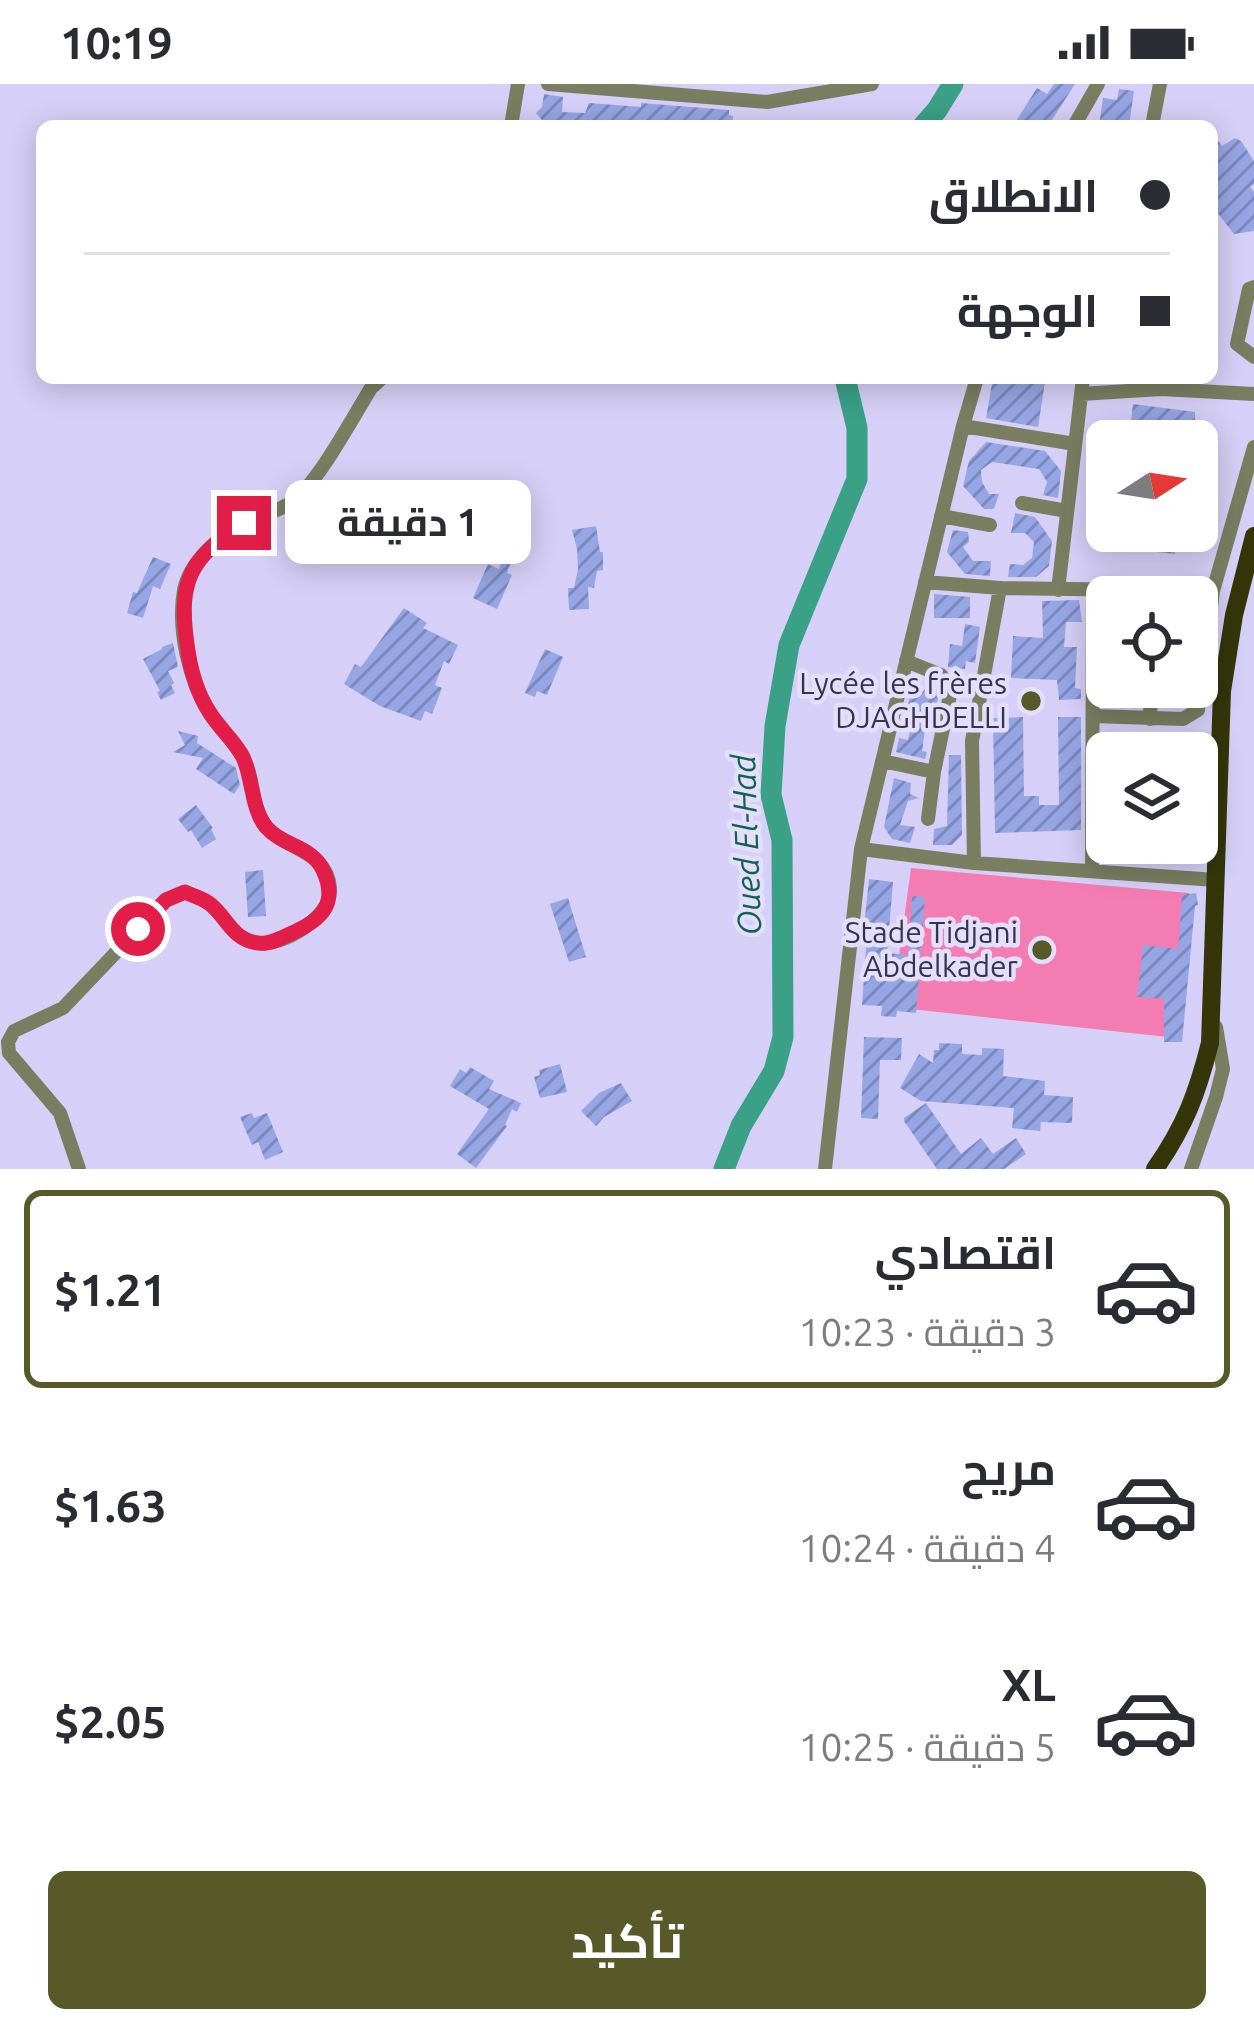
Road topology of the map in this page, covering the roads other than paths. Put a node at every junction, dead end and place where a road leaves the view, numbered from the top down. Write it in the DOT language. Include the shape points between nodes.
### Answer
graph roads {
  1 [pos="518,84"];
  2 [pos="548,84"];
  3 [pos="872,84"];
  4 [pos="1098,84"];
  5 [pos="1160,84"];
  6 [pos="513,120"];
  7 [pos="1077,120"];
  8 [pos="1153,120"];
  9 [pos="1254,287"];
  10 [pos="1254,357"];
  11 [pos="375,384"];
  12 [pos="975,384"];
  13 [pos="1082,386"];
  14 [pos="1254,394"];
  15 [pos="963,426"];
  16 [pos="1075,444"];
  17 [pos="1254,447"];
  18 [pos="1022,503"];
  19 [pos="1067,512"];
  20 [pos="941,516"];
  21 [pos="990,525"];
  22 [pos="1254,536"];
  23 [pos="1217,576"];
  24 [pos="925,582"];
  25 [pos="1000,588"];
  26 [pos="1058,590"];
  27 [pos="1086,590"];
  28 [pos="906,661"];
  29 [pos="1093,708"];
  30 [pos="1150,708"];
  31 [pos="1198,708"];
  32 [pos="1093,716"];
  33 [pos="1150,719"];
  34 [pos="1095,732"];
  35 [pos="882,761"];
  36 [pos="934,772"];
  37 [pos="928,819"];
  38 [pos="861,849"];
  39 [pos="974,862"];
  40 [pos="1093,864"];
  41 [pos="1092,872"];
  42 [pos="1216,880"];
  43 [pos="1212,1010"];
  44 [pos="80,1169"];
  45 [pos="825,1169"];
  46 [pos="1155,1169"];
  47 [pos="1190,1169"];
  1 -- 6 [label="street"];
  2 -- 3 [label="street" via="767,102"];
  4 -- 7 [label="street"];
  5 -- 8 [label="street"];
  9 -- 10 [label="street" via="1237,344"];
  11 -- 44 [label="street" via="307,489 218,540 184,587 200,695 240,751 267,828 322,866 326,910 314,924 262,945 242,939 214,907 185,892 166,900 62,1008 14,1031 9,1053 60,1113"];
  12 -- 15 [label="street"];
  13 -- 14 [label="street"];
  13 -- 16 [label="street"];
  15 -- 16 [label="street"];
  15 -- 20 [label="street"];
  16 -- 19 [label="street"];
  17 -- 23 [label="street"];
  18 -- 19 [label="street"];
  19 -- 26 [label="street"];
  20 -- 21 [label="street"];
  20 -- 24 [label="street"];
  22 -- 42 [label="main road" via="1222,691"];
  24 -- 25 [label="street"];
  24 -- 28 [label="street"];
  25 -- 26 [label="street"];
  25 -- 39 [label="street" via="972,741"];
  26 -- 27 [label="street"];
  28 -- 35 [label="street"];
  28 -- 36 [label="street" via="941,675 951,690"];
  29 -- 32 [label="street"];
  30 -- 33 [label="street"];
  31 -- 33 [label="street" via="1183,719"];
  32 -- 33 [label="street"];
  32 -- 34 [label="street"];
  35 -- 36 [label="street"];
  35 -- 38 [label="street"];
  36 -- 37 [label="street"];
  38 -- 39 [label="street"];
  38 -- 45 [label="street"];
  39 -- 41 [label="street"];
  40 -- 41 [label="street"];
  41 -- 42 [label="street"];
  42 -- 43 [label="main road"];
  43 -- 46 [label="main road" via="1197,1094"];
  43 -- 47 [label="street" via="1223,1069"];
}
